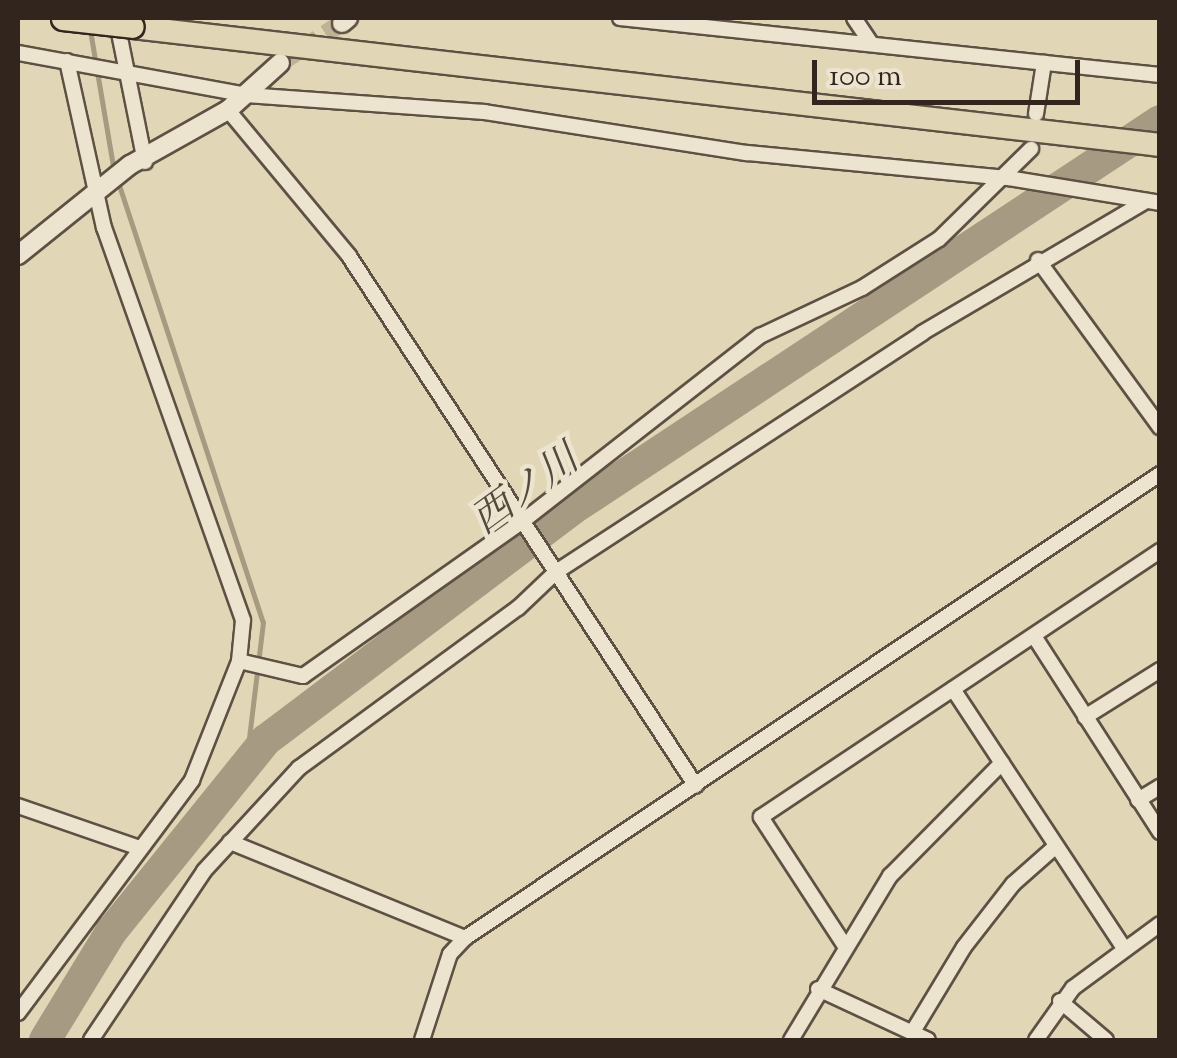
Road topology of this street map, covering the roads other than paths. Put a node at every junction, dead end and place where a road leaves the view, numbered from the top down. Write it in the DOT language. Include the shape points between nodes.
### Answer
graph roads {
  1 [pos="52,18"];
  2 [pos="620,18"];
  3 [pos="854,18"];
  4 [pos="63,19"];
  5 [pos="124,22"];
  6 [pos="871,43"];
  7 [pos="18,53"];
  8 [pos="73,63"];
  9 [pos="280,63"];
  10 [pos="1044,63"];
  11 [pos="117,69"];
  12 [pos="1160,76"];
  13 [pos="246,96"];
  14 [pos="228,110"];
  15 [pos="1036,114"];
  16 [pos="1160,145"];
  17 [pos="1031,150"];
  18 [pos="138,163"];
  19 [pos="1012,181"];
  20 [pos="98,188"];
  21 [pos="1145,201"];
  22 [pos="18,255"];
  23 [pos="1038,260"];
  24 [pos="1160,427"];
  25 [pos="1160,474"];
  26 [pos="524,523"];
  27 [pos="1160,552"];
  28 [pos="556,572"];
  29 [pos="1034,636"];
  30 [pos="242,662"];
  31 [pos="1160,670"];
  32 [pos="953,690"];
  33 [pos="1085,717"];
  34 [pos="1002,764"];
  35 [pos="696,786"];
  36 [pos="1160,787"];
  37 [pos="1138,800"];
  38 [pos="18,806"];
  39 [pos="1160,832"];
  40 [pos="230,842"];
  41 [pos="1056,846"];
  42 [pos="137,848"];
  43 [pos="1160,924"];
  44 [pos="465,938"];
  45 [pos="844,946"];
  46 [pos="1123,946"];
  47 [pos="818,989"];
  48 [pos="1060,1002"];
  49 [pos="18,1014"];
  50 [pos="912,1032"];
  51 [pos="91,1040"];
  52 [pos="422,1040"];
  53 [pos="791,1040"];
  54 [pos="928,1040"];
  55 [pos="1036,1040"];
  56 [pos="1106,1040"];
  1 -- 4 [label="highway"];
  2 -- 6 [label="street"];
  3 -- 6 [label="street"];
  4 -- 5 [label="highway, bridge"];
  5 -- 11 [label="street"];
  5 -- 16 [label="highway"];
  6 -- 10 [label="street"];
  7 -- 8 [label="street"];
  8 -- 11 [label="street"];
  8 -- 20 [label="street"];
  9 -- 13 [label="street"];
  10 -- 12 [label="street"];
  10 -- 15 [label="street"];
  11 -- 13 [label="street"];
  11 -- 18 [label="street"];
  13 -- 14 [label="street"];
  13 -- 19 [label="street" via="465,110 747,153"];
  14 -- 18 [label="street"];
  14 -- 26 [label="street" via="348,256"];
  17 -- 19 [label="street"];
  18 -- 20 [label="street"];
  19 -- 21 [label="street"];
  19 -- 26 [label="street" via="862,288 760,336"];
  20 -- 22 [label="street"];
  20 -- 30 [label="street" via="243,620"];
  21 -- 23 [label="street"];
  23 -- 24 [label="street"];
  23 -- 28 [label="street"];
  25 -- 35 [label="street"];
  26 -- 28 [label="street"];
  26 -- 30 [label="street" via="303,676"];
  27 -- 29 [label="street"];
  28 -- 35 [label="street"];
  28 -- 40 [label="street" via="518,608 299,768"];
  29 -- 32 [label="street"];
  29 -- 33 [label="street"];
  30 -- 42 [label="street" via="192,780"];
  31 -- 33 [label="street"];
  32 -- 34 [label="street"];
  32 -- 45 [label="street" via="761,817"];
  33 -- 37 [label="street"];
  34 -- 41 [label="street"];
  34 -- 45 [label="street" via="890,876"];
  35 -- 44 [label="street"];
  36 -- 37 [label="street"];
  37 -- 39 [label="street"];
  38 -- 42 [label="street"];
  40 -- 44 [label="street"];
  40 -- 51 [label="street" via="126,981"];
  41 -- 46 [label="street"];
  41 -- 50 [label="street" via="1014,884 964,947"];
  42 -- 49 [label="street"];
  43 -- 46 [label="street"];
  44 -- 52 [label="street" via="447,960"];
  45 -- 47 [label="street"];
  46 -- 48 [label="street"];
  47 -- 50 [label="street"];
  47 -- 53 [label="street"];
  48 -- 55 [label="street"];
  48 -- 56 [label="street"];
  50 -- 54 [label="street"];
}
